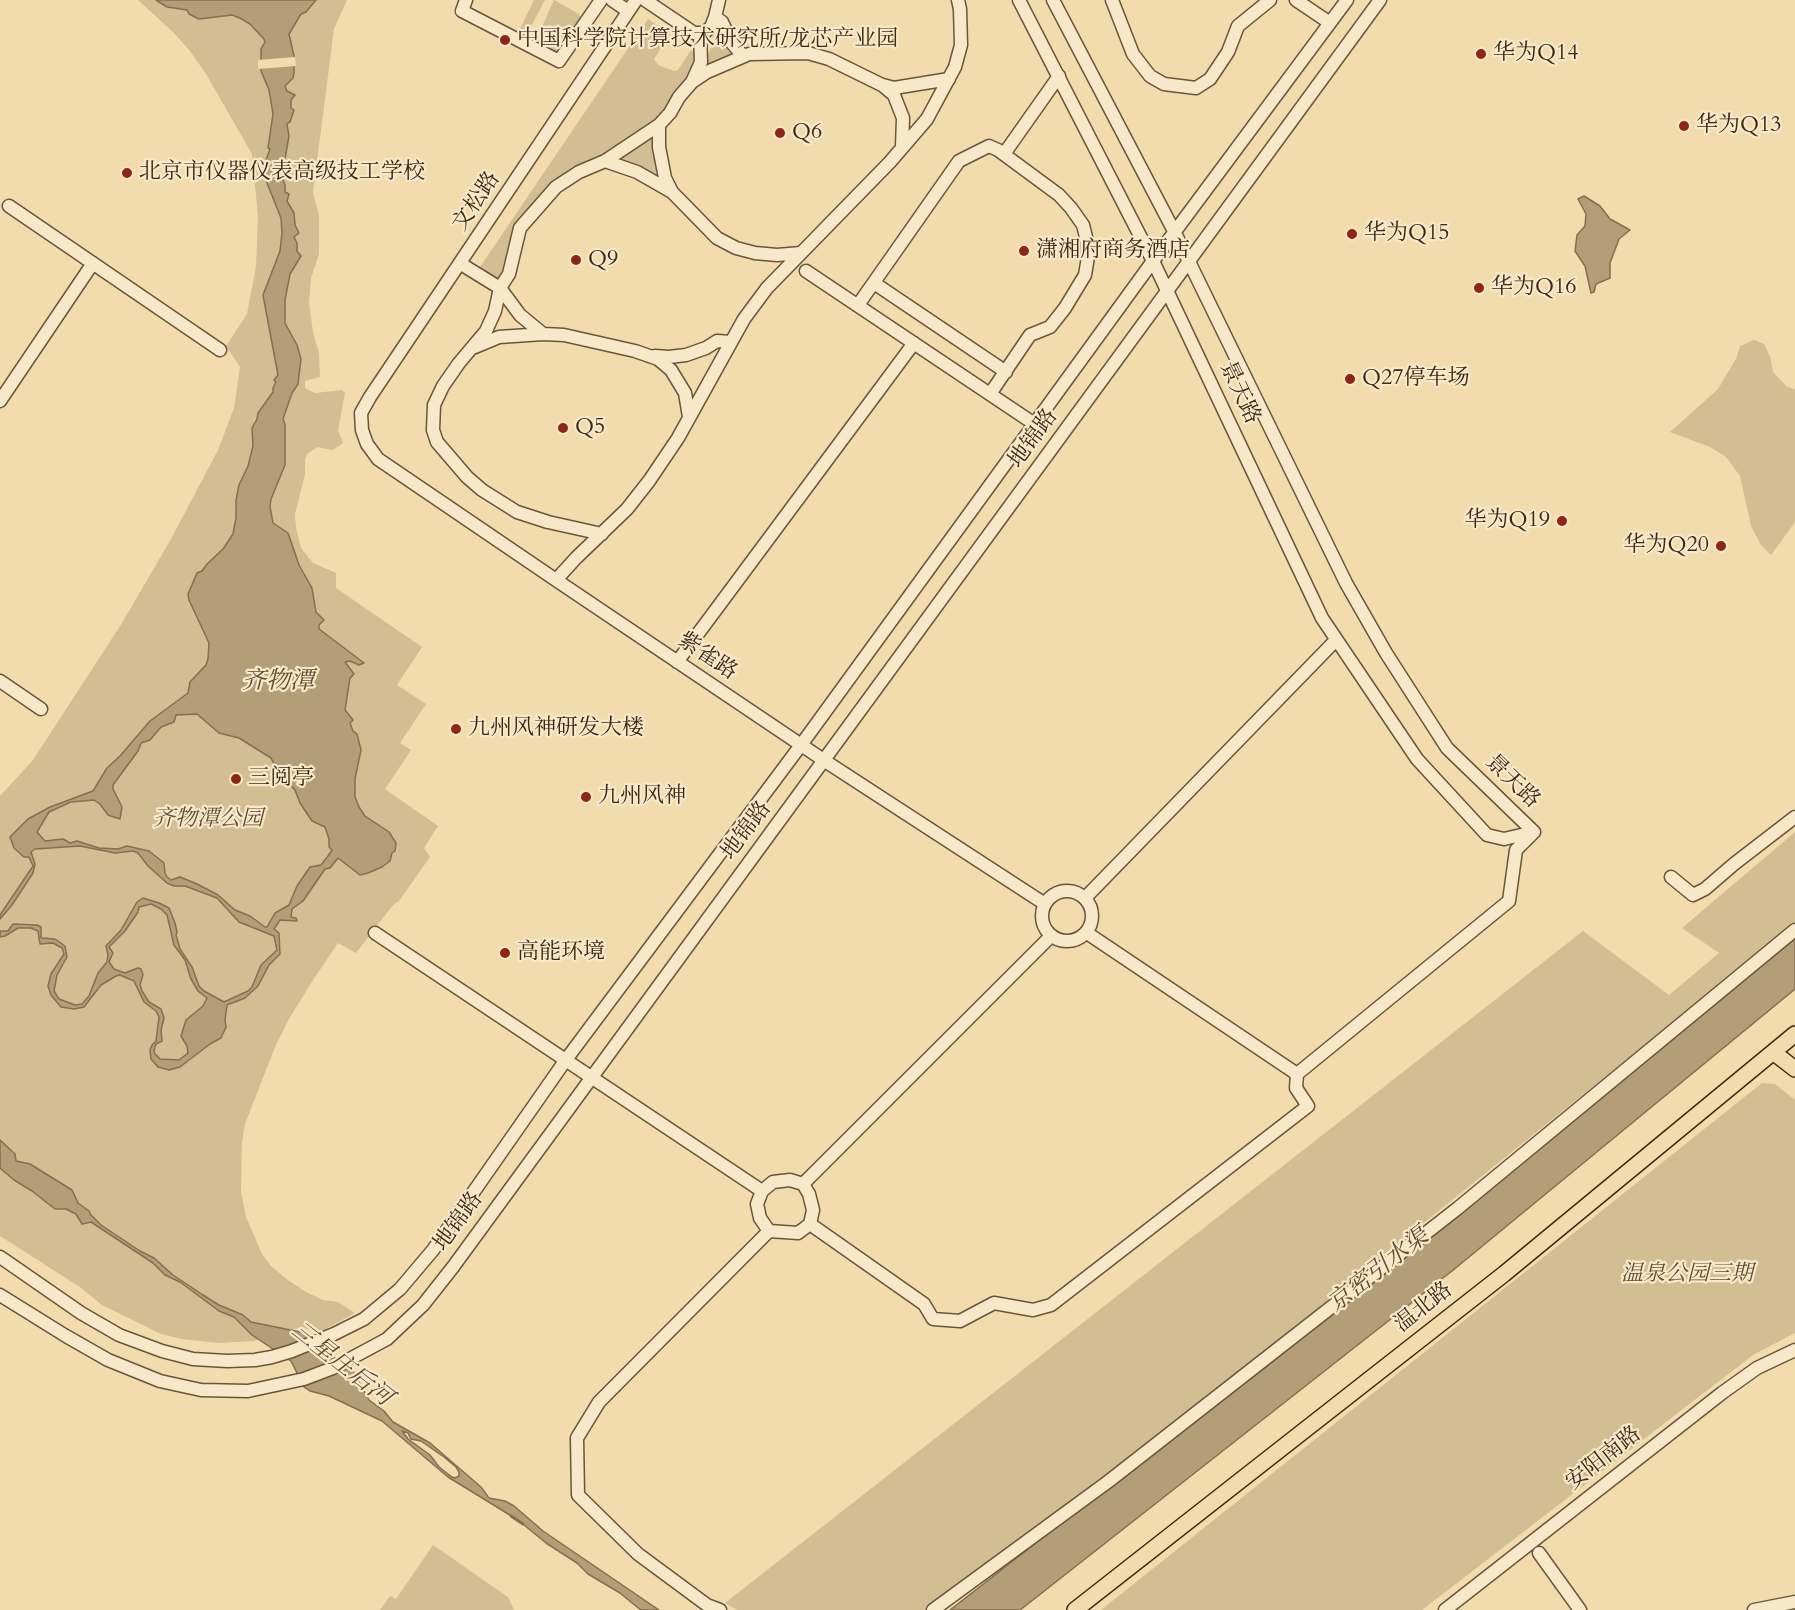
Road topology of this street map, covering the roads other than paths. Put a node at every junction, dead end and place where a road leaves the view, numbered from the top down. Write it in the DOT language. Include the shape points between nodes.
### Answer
graph roads {
  1 [pos="466,0"];
  2 [pos="601,0"];
  3 [pos="612,0"];
  4 [pos="636,0"];
  5 [pos="645,0"];
  6 [pos="719,0"];
  7 [pos="958,0"];
  8 [pos="1019,0"];
  9 [pos="1053,0"];
  10 [pos="1112,0"];
  11 [pos="1270,0"];
  12 [pos="1296,0"];
  13 [pos="1347,0"];
  14 [pos="1380,0"];
  15 [pos="628,11"];
  16 [pos="715,17"];
  17 [pos="1330,23"];
  18 [pos="700,33"];
  19 [pos="743,56"];
  20 [pos="1059,76"];
  21 [pos="949,79"];
  22 [pos="692,82"];
  23 [pos="882,85"];
  24 [pos="659,125"];
  25 [pos="902,148"];
  26 [pos="1004,154"];
  27 [pos="605,161"];
  28 [pos="672,192"];
  29 [pos="9,206"];
  30 [pos="1175,233"];
  31 [pos="801,253"];
  32 [pos="1154,261"];
  33 [pos="1189,262"];
  34 [pos="93,263"];
  35 [pos="461,264"];
  36 [pos="806,271"];
  37 [pos="873,283"];
  38 [pos="500,288"];
  39 [pos="1168,292"];
  40 [pos="858,305"];
  41 [pos="543,334"];
  42 [pos="731,342"];
  43 [pos="914,343"];
  44 [pos="473,348"];
  45 [pos="219,350"];
  46 [pos="648,356"];
  47 [pos="1006,372"];
  48 [pos="990,394"];
  49 [pos="0,401"];
  50 [pos="689,417"];
  51 [pos="1036,425"];
  52 [pos="362,430"];
  53 [pos="602,534"];
  54 [pos="555,580"];
  55 [pos="1336,640"];
  56 [pos="677,662"];
  57 [pos="0,681"];
  58 [pos="40,709"];
  59 [pos="801,745"];
  60 [pos="825,761"];
  61 [pos="1795,817"];
  62 [pos="1534,832"];
  63 [pos="1671,877"];
  64 [pos="1085,898"];
  65 [pos="1045,904"];
  66 [pos="1795,930"];
  67 [pos="375,933"];
  68 [pos="1087,933"];
  69 [pos="1051,936"];
  70 [pos="1794,1036"];
  71 [pos="1773,1052"];
  72 [pos="565,1061"];
  73 [pos="1795,1068"];
  74 [pos="1297,1074"];
  75 [pos="590,1078"];
  76 [pos="803,1184"];
  77 [pos="762,1191"];
  78 [pos="810,1224"];
  79 [pos="769,1231"];
  80 [pos="0,1257"];
  81 [pos="0,1295"];
  82 [pos="1795,1350"];
  83 [pos="1539,1553"];
  84 [pos="1795,1602"];
  85 [pos="720,1610"];
  86 [pos="933,1610"];
  87 [pos="1075,1610"];
  88 [pos="1445,1610"];
  89 [pos="1580,1610"];
  90 [pos="1754,1610"];
  1 -- 2 [label="street" via="462,10 559,61"];
  3 -- 15 [label="street"];
  4 -- 15 [label="street, 文松路"];
  5 -- 18 [label="street" via="694,33"];
  6 -- 16 [label="street"];
  7 -- 21 [label="street" via="961,45"];
  8 -- 20 [label="street, 景天路"];
  9 -- 30 [label="street, 景天路"];
  10 -- 11 [label="street" via="1133,54 1150,76 1164,84 1196,88 1209,79 1228,52 1238,26"];
  12 -- 17 [label="street"];
  13 -- 17 [label="street, 地锦路"];
  14 -- 33 [label="street, 地锦路"];
  15 -- 35 [label="street, 文松路"];
  16 -- 18 [label="street" via="711,27"];
  16 -- 19 [label="street"];
  17 -- 30 [label="street, 地锦路"];
  18 -- 22 [label="street" via="701,62"];
  19 -- 22 [label="street"];
  19 -- 23 [label="street" via="808,53"];
  20 -- 26 [label="street"];
  20 -- 32 [label="street, 景天路"];
  21 -- 23 [label="street" via="894,88"];
  21 -- 25 [label="street" via="927,119"];
  22 -- 24 [label="street"];
  23 -- 25 [label="street" via="900,107"];
  24 -- 27 [label="street"];
  24 -- 28 [label="street" via="662,166"];
  25 -- 31 [label="street"];
  26 -- 37 [label="street" via="989,146 959,161"];
  26 -- 47 [label="street" via="1071,208 1083,225 1088,257 1085,275 1065,308 1050,327 1030,335"];
  27 -- 28 [label="street" via="637,172"];
  27 -- 38 [label="street" via="556,187 529,215 520,228 509,274"];
  28 -- 31 [label="street" via="724,243 755,253"];
  29 -- 34 [label="street"];
  30 -- 32 [label="street, 地锦路"];
  30 -- 33 [label="street, 景天路"];
  31 -- 42 [label="street" via="767,288"];
  32 -- 39 [label="street, 景天路"];
  32 -- 51 [label="street, 地锦路"];
  33 -- 39 [label="street, 地锦路"];
  33 -- 62 [label="street, 景天路" via="1346,583 1386,653 1448,748"];
  34 -- 45 [label="street"];
  34 -- 49 [label="street"];
  35 -- 38 [label="street"];
  35 -- 52 [label="street, 文松路" via="369,397 361,413"];
  36 -- 40 [label="street"];
  37 -- 40 [label="street"];
  37 -- 47 [label="street"];
  38 -- 41 [label="street" via="519,315"];
  38 -- 44 [label="street" via="491,321"];
  39 -- 55 [label="street, 景天路" via="1322,618"];
  39 -- 60 [label="street, 地锦路"];
  40 -- 43 [label="street"];
  41 -- 44 [label="street" via="499,337"];
  41 -- 46 [label="street" via="573,337"];
  42 -- 46 [label="street" via="717,341 686,355"];
  42 -- 50 [label="street"];
  43 -- 48 [label="street"];
  43 -- 56 [label="street"];
  44 -- 53 [label="street" via="443,386 434,405 433,430 437,442 467,477 509,507 548,522"];
  46 -- 50 [label="street" via="658,359 679,381"];
  47 -- 48 [label="street"];
  48 -- 51 [label="street"];
  50 -- 53 [label="street" via="649,481"];
  51 -- 59 [label="street, 地锦路"];
  52 -- 54 [label="street, 紫雀路" via="378,459"];
  53 -- 54 [label="street"];
  54 -- 56 [label="street, 紫雀路"];
  55 -- 62 [label="street, 景天路" via="1417,759 1487,835 1504,839"];
  55 -- 64 [label="street"];
  56 -- 59 [label="street, 紫雀路"];
  57 -- 58 [label="street"];
  59 -- 60 [label="street, 紫雀路"];
  59 -- 72 [label="street, 地锦路"];
  60 -- 65 [label="street, 紫雀路"];
  60 -- 75 [label="street, 地锦路"];
  61 -- 63 [label="street" via="1693,896"];
  62 -- 74 [label="street" via="1516,850 1509,901"];
  64 -- 65 [label="street" via="1064,891"];
  64 -- 68 [label="street" via="1093,919"];
  65 -- 69 [label="street" via="1042,921"];
  66 -- 86 [label="street" via="1449,1215 1109,1481"];
  67 -- 72 [label="street"];
  68 -- 69 [label="street" via="1066,942"];
  68 -- 74 [label="street"];
  69 -- 76 [label="street"];
  70 -- 71 [label="main road, 温北路"];
  71 -- 73 [label="main road"];
  71 -- 87 [label="main road, 温北路" via="1504,1274"];
  72 -- 75 [label="street"];
  72 -- 80 [label="street, 地锦路" via="413,1276 364,1319 272,1358 193,1359 162,1351 119,1335 81,1313"];
  74 -- 78 [label="street" via="1296,1088 1308,1106 1051,1305 1033,1310 994,1303 960,1321 933,1318 924,1304"];
  75 -- 77 [label="street"];
  75 -- 81 [label="street, 地锦路" via="423,1305 387,1339 316,1375 248,1390 201,1390 160,1381 86,1349"];
  76 -- 77 [label="street" via="790,1180 773,1182"];
  76 -- 78 [label="street" via="813,1210"];
  77 -- 79 [label="street" via="757,1204"];
  78 -- 79 [label="street" via="798,1233"];
  79 -- 85 [label="street" via="599,1402 577,1438 578,1495 638,1554 707,1605"];
  82 -- 88 [label="street, 安阳南路" via="1757,1368 1722,1393"];
  83 -- 89 [label="street"];
  84 -- 90 [label="street"];
}
